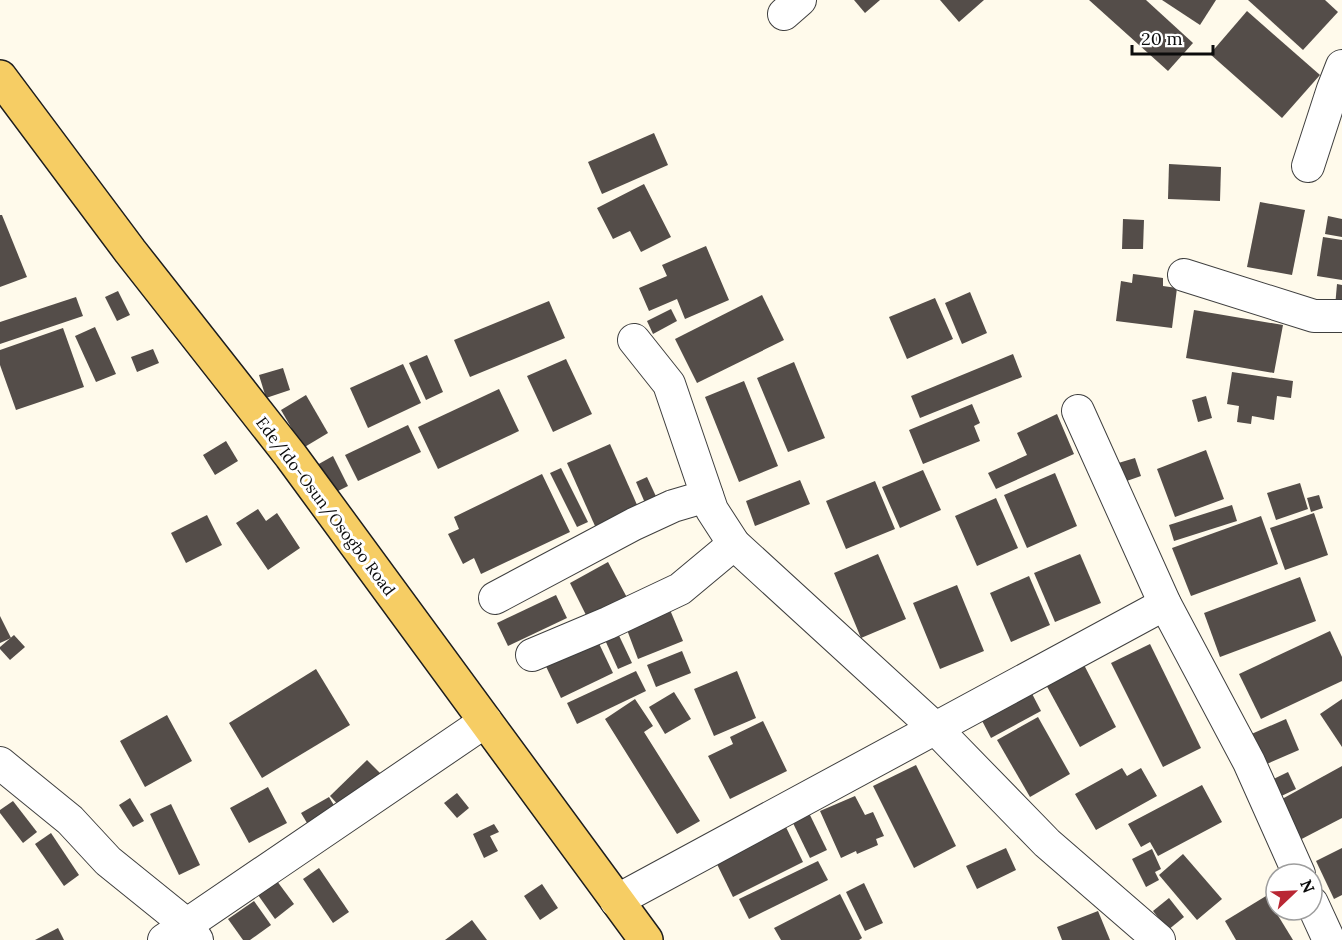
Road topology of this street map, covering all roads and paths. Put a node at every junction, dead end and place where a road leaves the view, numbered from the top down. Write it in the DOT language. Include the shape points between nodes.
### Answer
graph roads {
  1 [pos="1342,66"];
  2 [pos="0,77"];
  3 [pos="1308,166"];
  4 [pos="1184,275"];
  5 [pos="1342,316"];
  6 [pos="634,340"];
  7 [pos="1078,411"];
  8 [pos="707,496"];
  9 [pos="734,544"];
  10 [pos="495,597"];
  11 [pos="1166,604"];
  12 [pos="532,655"];
  13 [pos="486,721"];
  14 [pos="935,728"];
  15 [pos="0,763"];
  16 [pos="1294,862"];
  17 [pos="616,901"];
  18 [pos="1321,922"];
  19 [pos="182,935"];
  20 [pos="645,940"];
  21 [pos="1159,940"];
  22 [pos="1329,940"];
  1 -- 3 [label="street"];
  2 -- 13 [label="main road, Ede/Ido-Osun/Osogbo Road" via="291,456"];
  4 -- 5 [label="street" via="1314,316"];
  6 -- 8 [label="street" via="669,384"];
  7 -- 11 [label="street"];
  8 -- 9 [label="street"];
  8 -- 10 [label="street" via="634,524"];
  9 -- 12 [label="street" via="680,589"];
  9 -- 14 [label="street"];
  11 -- 14 [label="street"];
  11 -- 16 [label="street" via="1249,762"];
  13 -- 17 [label="main road, Ede/Ido-Osun/Osogbo Road"];
  13 -- 19 [label="street"];
  14 -- 17 [label="street"];
  14 -- 21 [label="street" via="1047,843"];
  15 -- 19 [label="street" via="70,820"];
  17 -- 20 [label="main road, Ede/Ido-Osun/Osogbo Road"];
  18 -- 22 [label="street"];
}
